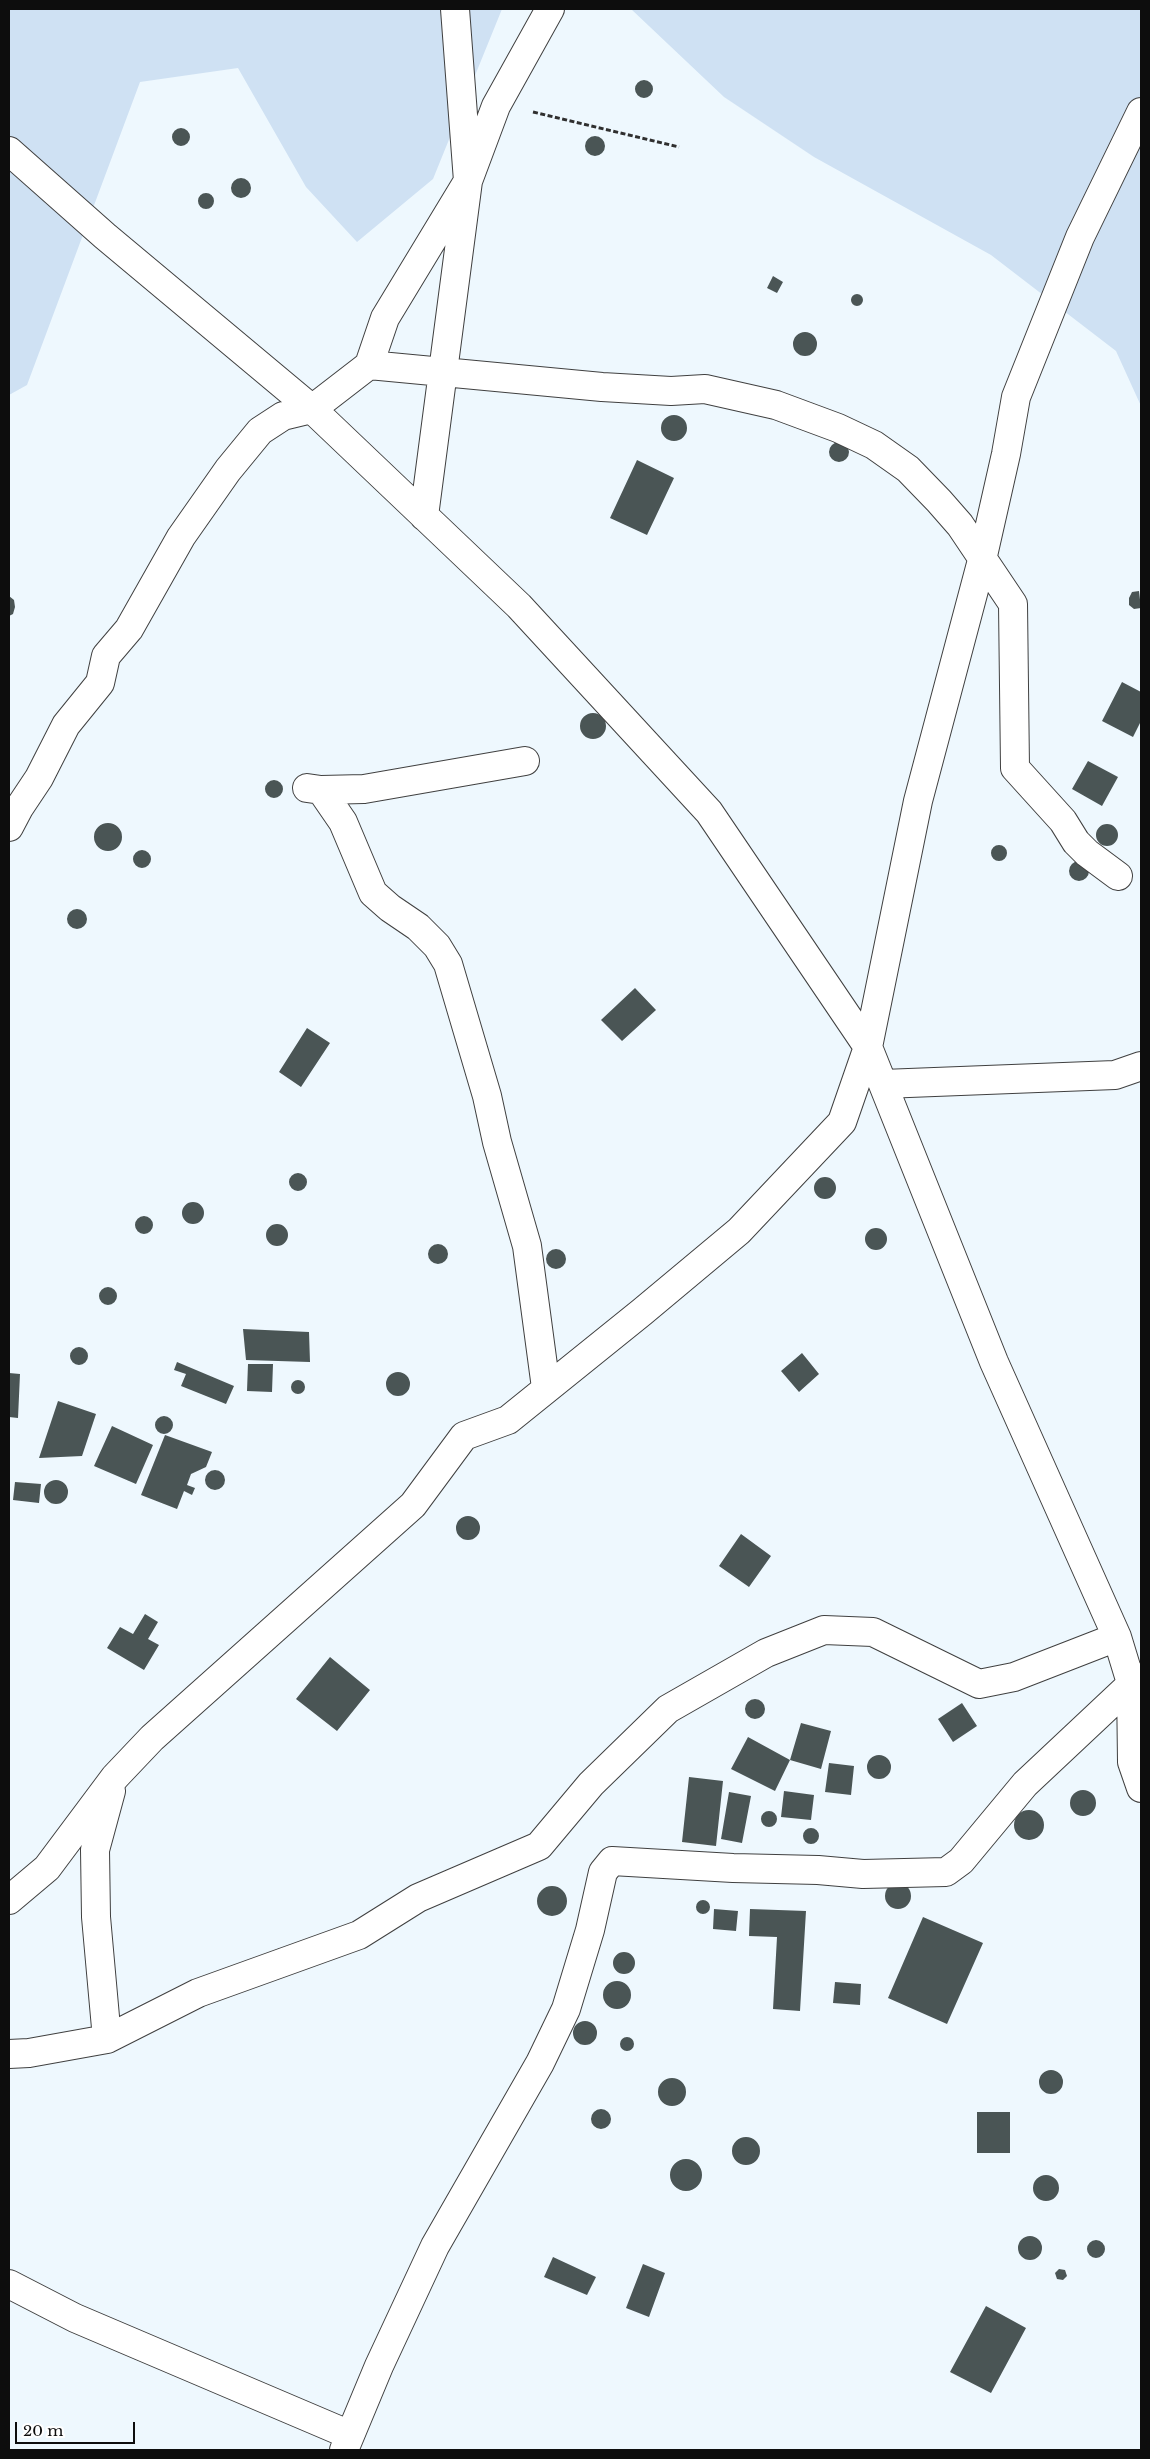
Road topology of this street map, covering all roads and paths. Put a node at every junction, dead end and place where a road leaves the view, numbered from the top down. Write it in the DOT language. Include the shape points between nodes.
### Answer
graph roads {
  1 [pos="455,9"];
  2 [pos="550,9"];
  3 [pos="496,106"];
  4 [pos="1141,112"];
  5 [pos="679,147"];
  6 [pos="9,151"];
  7 [pos="468,181"];
  8 [pos="369,365"];
  9 [pos="443,373"];
  10 [pos="312,408"];
  11 [pos="424,516"];
  12 [pos="982,560"];
  13 [pos="525,761"];
  14 [pos="9,827"];
  15 [pos="1118,876"];
  16 [pos="868,1047"];
  17 [pos="1141,1066"];
  18 [pos="883,1084"];
  19 [pos="546,1388"];
  20 [pos="1117,1637"];
  21 [pos="1136,1679"];
  22 [pos="115,1777"];
  23 [pos="1141,1788"];
  24 [pos="9,1900"];
  25 [pos="108,2039"];
  26 [pos="9,2054"];
  27 [pos="9,2284"];
  28 [pos="347,2442"];
  1 -- 7 [label="street"];
  2 -- 3 [label="street"];
  3 -- 5 [label="path" via="575,121"];
  3 -- 7 [label="street"];
  4 -- 12 [label="street" via="1080,237 1016,397"];
  6 -- 10 [label="street" via="105,236"];
  7 -- 8 [label="street" via="385,318"];
  7 -- 9 [label="street"];
  8 -- 9 [label="street"];
  8 -- 10 [label="street"];
  9 -- 11 [label="street"];
  9 -- 12 [label="street" via="602,387 671,391 705,389 776,405 811,417 874,444 908,469 960,525"];
  10 -- 11 [label="street"];
  10 -- 14 [label="street" via="283,416 260,431 228,470 181,537 129,629 106,656 100,684 66,725"];
  11 -- 16 [label="street" via="519,606 709,812"];
  12 -- 15 [label="street" via="1013,604 1015,768 1063,821 1076,842"];
  12 -- 16 [label="street" via="918,801"];
  13 -- 19 [label="street" via="364,789 313,789 343,822 372,893 418,927 437,946 450,972 528,1246"];
  16 -- 18 [label="street"];
  16 -- 19 [label="street" via="842,1122 739,1232"];
  17 -- 18 [label="street" via="1115,1075"];
  18 -- 20 [label="street" via="994,1362"];
  19 -- 22 [label="street" via="508,1420 464,1436 413,1505 152,1738"];
  20 -- 21 [label="street"];
  20 -- 25 [label="street" via="1014,1677 979,1684 873,1632 824,1630 774,1649 668,1709 591,1784 539,1846 418,1898 359,1935 198,1993"];
  21 -- 23 [label="street" via="1132,1762"];
  21 -- 28 [label="street" via="1025,1784 961,1861 946,1872 863,1874 612,1861 608,1864 603,1872 590,1930 566,2009 520,2101 435,2246"];
  22 -- 24 [label="street" via="47,1868"];
  22 -- 25 [label="street" via="95,1850 96,1917"];
  25 -- 26 [label="street"];
  27 -- 28 [label="street" via="75,2318"];
}
